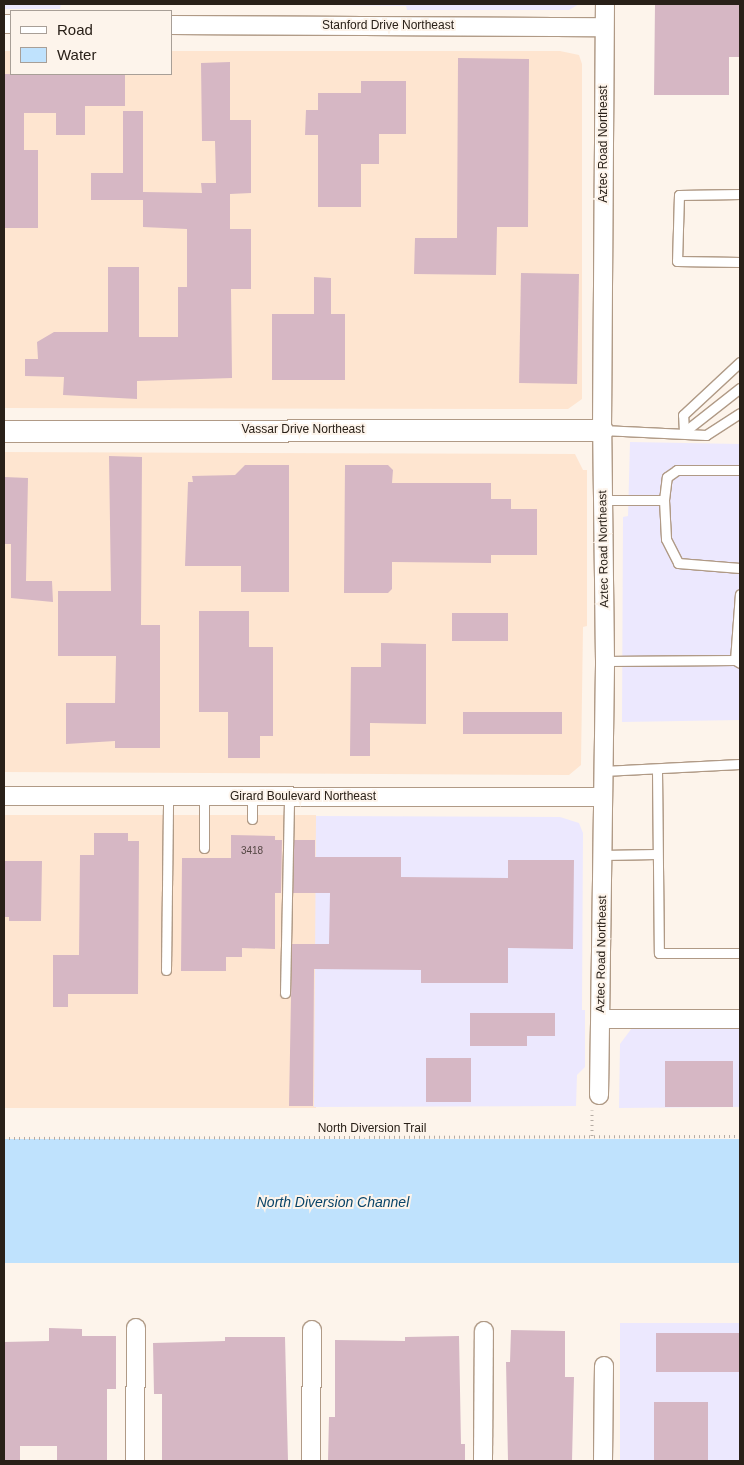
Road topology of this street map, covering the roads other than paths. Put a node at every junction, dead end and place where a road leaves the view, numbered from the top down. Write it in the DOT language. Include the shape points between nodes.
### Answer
graph roads {
  1 [pos="604,4"];
  2 [pos="172,25"];
  3 [pos="604,27"];
  4 [pos="740,194"];
  5 [pos="740,262"];
  6 [pos="740,362"];
  7 [pos="740,388"];
  8 [pos="740,413"];
  9 [pos="602,430"];
  10 [pos="4,431"];
  11 [pos="684,432"];
  12 [pos="740,470"];
  13 [pos="604,500"];
  14 [pos="664,500"];
  15 [pos="740,568"];
  16 [pos="740,594"];
  17 [pos="605,661"];
  18 [pos="738,662"];
  19 [pos="740,764"];
  20 [pos="657,770"];
  21 [pos="603,772"];
  22 [pos="4,796"];
  23 [pos="168,796"];
  24 [pos="204,796"];
  25 [pos="252,796"];
  26 [pos="289,797"];
  27 [pos="602,797"];
  28 [pos="252,819"];
  29 [pos="204,848"];
  30 [pos="656,854"];
  31 [pos="603,855"];
  32 [pos="740,953"];
  33 [pos="166,970"];
  34 [pos="285,993"];
  35 [pos="601,1019"];
  36 [pos="740,1019"];
  37 [pos="599,1095"];
  38 [pos="136,1328"];
  39 [pos="312,1330"];
  40 [pos="484,1331"];
  41 [pos="604,1366"];
  42 [pos="135,1461"];
  43 [pos="311,1461"];
  44 [pos="483,1461"];
  45 [pos="603,1461"];
  1 -- 3 [label="street, Aztec Road Northeast"];
  2 -- 3 [label="street, Stanford Drive Northeast"];
  3 -- 9 [label="street, Aztec Road Northeast"];
  4 -- 5 [label="lane" via="679,195 677,261"];
  6 -- 11 [label="lane" via="682,415"];
  7 -- 11 [label="lane"];
  8 -- 11 [label="lane" via="706,435"];
  9 -- 10 [label="street, Vassar Drive Northeast"];
  9 -- 11 [label="lane"];
  9 -- 13 [label="street, Aztec Road Northeast"];
  12 -- 14 [label="lane" via="677,470 667,477"];
  13 -- 14 [label="lane"];
  13 -- 17 [label="street, Aztec Road Northeast"];
  14 -- 15 [label="lane" via="666,539 678,563"];
  16 -- 18 [label="lane"];
  17 -- 18 [label="lane"];
  17 -- 21 [label="street, Aztec Road Northeast"];
  19 -- 20 [label="lane"];
  20 -- 21 [label="lane"];
  20 -- 30 [label="lane"];
  21 -- 27 [label="street, Aztec Road Northeast"];
  22 -- 23 [label="street, Girard Boulevard Northeast"];
  23 -- 24 [label="street, Girard Boulevard Northeast"];
  23 -- 33 [label="lane"];
  24 -- 25 [label="street, Girard Boulevard Northeast"];
  24 -- 29 [label="lane"];
  25 -- 26 [label="street, Girard Boulevard Northeast"];
  25 -- 28 [label="lane"];
  26 -- 27 [label="street, Girard Boulevard Northeast"];
  26 -- 34 [label="lane"];
  27 -- 31 [label="street, Aztec Road Northeast"];
  30 -- 31 [label="lane"];
  30 -- 32 [label="lane" via="659,953"];
  31 -- 35 [label="street, Aztec Road Northeast"];
  35 -- 36 [label="street"];
  35 -- 37 [label="street, Aztec Road Northeast"];
  38 -- 42 [label="street"];
  39 -- 43 [label="street"];
  40 -- 44 [label="street"];
  41 -- 45 [label="street"];
}
